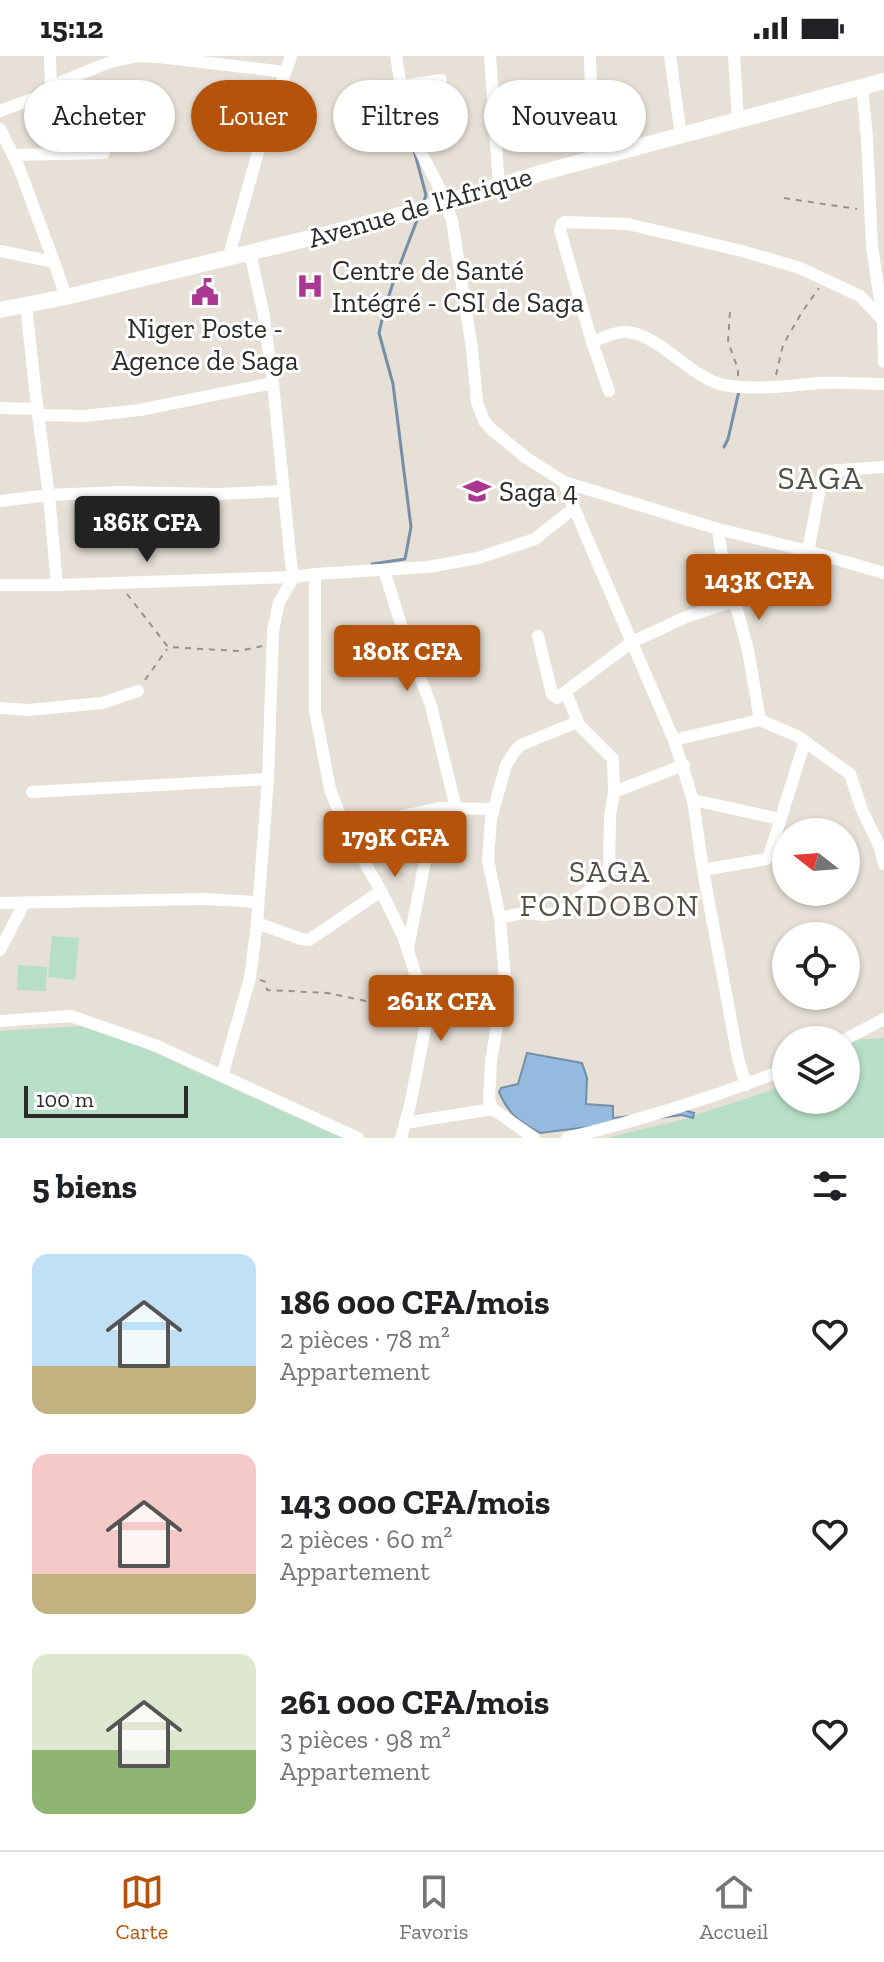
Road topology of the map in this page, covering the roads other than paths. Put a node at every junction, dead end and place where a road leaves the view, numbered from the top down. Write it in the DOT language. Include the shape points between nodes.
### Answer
graph roads {
  1 [pos="50,56"];
  2 [pos="159,56"];
  3 [pos="291,56"];
  4 [pos="396,56"];
  5 [pos="490,56"];
  6 [pos="590,56"];
  7 [pos="670,56"];
  8 [pos="734,56"];
  9 [pos="285,72"];
  10 [pos="51,80"];
  11 [pos="67,80"];
  12 [pos="400,80"];
  13 [pos="884,81"];
  14 [pos="862,86"];
  15 [pos="24,102"];
  16 [pos="0,111"];
  17 [pos="738,120"];
  18 [pos="0,129"];
  19 [pos="681,136"];
  20 [pos="419,152"];
  21 [pos="104,153"];
  22 [pos="13,155"];
  23 [pos="593,160"];
  24 [pos="499,187"];
  25 [pos="884,187"];
  26 [pos="870,188"];
  27 [pos="438,204"];
  28 [pos="0,251"];
  29 [pos="250,253"];
  30 [pos="228,259"];
  31 [pos="54,262"];
  32 [pos="66,297"];
  33 [pos="26,306"];
  34 [pos="0,310"];
  35 [pos="883,320"];
  36 [pos="884,334"];
  37 [pos="592,342"];
  38 [pos="884,362"];
  39 [pos="273,383"];
  40 [pos="884,384"];
  41 [pos="609,391"];
  42 [pos="0,408"];
  43 [pos="38,412"];
  44 [pos="884,467"];
  45 [pos="564,482"];
  46 [pos="284,491"];
  47 [pos="49,495"];
  48 [pos="0,501"];
  49 [pos="574,508"];
  50 [pos="718,529"];
  51 [pos="808,551"];
  52 [pos="824,556"];
  53 [pos="384,570"];
  54 [pos="884,573"];
  55 [pos="315,574"];
  56 [pos="294,577"];
  57 [pos="0,585"];
  58 [pos="57,585"];
  59 [pos="734,601"];
  60 [pos="538,636"];
  61 [pos="632,642"];
  62 [pos="138,691"];
  63 [pos="566,692"];
  64 [pos="0,708"];
  65 [pos="760,720"];
  66 [pos="577,722"];
  67 [pos="674,740"];
  68 [pos="805,741"];
  69 [pos="684,765"];
  70 [pos="268,779"];
  71 [pos="32,792"];
  72 [pos="614,792"];
  73 [pos="693,800"];
  74 [pos="439,808"];
  75 [pos="456,808"];
  76 [pos="493,809"];
  77 [pos="775,818"];
  78 [pos="780,818"];
  79 [pos="345,828"];
  80 [pos="772,844"];
  81 [pos="884,864"];
  82 [pos="703,870"];
  83 [pos="381,891"];
  84 [pos="25,902"];
  85 [pos="258,902"];
  86 [pos="0,903"];
  87 [pos="500,918"];
  88 [pos="257,923"];
  89 [pos="408,948"];
  90 [pos="0,950"];
  91 [pos="884,1019"];
  92 [pos="0,1021"];
  93 [pos="860,1032"];
  94 [pos="772,1075"];
  95 [pos="222,1076"];
  96 [pos="746,1085"];
  97 [pos="493,1109"];
  98 [pos="405,1123"];
  99 [pos="358,1138"];
  100 [pos="401,1138"];
  101 [pos="534,1138"];
  102 [pos="567,1138"];
  1 -- 10 [label="street"];
  2 -- 9 [label="street"];
  2 -- 11 [label="street" via="124,58"];
  3 -- 9 [label="street"];
  4 -- 12 [label="street"];
  5 -- 24 [label="street"];
  6 -- 23 [label="street"];
  7 -- 19 [label="street"];
  8 -- 17 [label="street"];
  9 -- 30 [label="street"];
  13 -- 14 [label="main road, Avenue de l'Afrique"];
  14 -- 17 [label="main road, Avenue de l'Afrique"];
  14 -- 26 [label="street"];
  15 -- 16 [label="street"];
  17 -- 19 [label="main road, Avenue de l'Afrique"];
  18 -- 22 [label="street"];
  19 -- 23 [label="main road, Avenue de l'Afrique"];
  20 -- 27 [label="street"];
  21 -- 22 [label="street"];
  22 -- 31 [label="street"];
  23 -- 24 [label="main road, Avenue de l'Afrique"];
  24 -- 27 [label="main road, Avenue de l'Afrique"];
  25 -- 26 [label="street"];
  26 -- 35 [label="street"];
  27 -- 29 [label="main road, Avenue de l'Afrique"];
  27 -- 45 [label="street" via="452,220 480,413 525,457"];
  28 -- 31 [label="street"];
  29 -- 30 [label="main road, Avenue de l'Afrique"];
  29 -- 39 [label="street"];
  30 -- 32 [label="main road, Avenue de l'Afrique"];
  31 -- 32 [label="street"];
  32 -- 33 [label="main road, Avenue de l'Afrique"];
  33 -- 34 [label="main road, Avenue de l'Afrique"];
  33 -- 43 [label="street"];
  35 -- 36 [label="street"];
  35 -- 37 [label="street" via="860,296 800,268 628,224 565,222 560,230"];
  36 -- 38 [label="street"];
  37 -- 40 [label="street" via="618,332 635,334 722,384"];
  37 -- 41 [label="street"];
  39 -- 43 [label="street" via="140,410 84,416"];
  39 -- 46 [label="street"];
  42 -- 43 [label="street"];
  43 -- 47 [label="street"];
  44 -- 51 [label="street" via="823,473"];
  45 -- 49 [label="street"];
  45 -- 50 [label="street"];
  46 -- 47 [label="street"];
  46 -- 56 [label="street"];
  47 -- 48 [label="street"];
  47 -- 58 [label="street"];
  49 -- 53 [label="street" via="535,539 504,551"];
  49 -- 61 [label="street"];
  50 -- 51 [label="street"];
  50 -- 59 [label="street"];
  51 -- 52 [label="street"];
  52 -- 54 [label="street"];
  52 -- 59 [label="street"];
  53 -- 55 [label="street"];
  53 -- 75 [label="street" via="431,706"];
  55 -- 56 [label="street"];
  55 -- 79 [label="street" via="315,711 330,789"];
  56 -- 58 [label="street"];
  56 -- 70 [label="street" via="279,602 273,631"];
  57 -- 58 [label="street"];
  59 -- 61 [label="street"];
  59 -- 65 [label="street"];
  60 -- 63 [label="street" via="553,696"];
  61 -- 63 [label="street"];
  61 -- 67 [label="street"];
  62 -- 64 [label="street" via="102,703"];
  63 -- 66 [label="street"];
  65 -- 67 [label="street"];
  65 -- 68 [label="street"];
  66 -- 72 [label="street" via="613,759"];
  66 -- 76 [label="street" via="515,751"];
  67 -- 69 [label="street"];
  68 -- 78 [label="street"];
  68 -- 81 [label="street" via="850,774"];
  69 -- 72 [label="street"];
  69 -- 73 [label="street"];
  70 -- 71 [label="street"];
  70 -- 85 [label="street"];
  72 -- 87 [label="street" via="606,879 557,913"];
  73 -- 77 [label="street"];
  73 -- 82 [label="street"];
  74 -- 75 [label="street"];
  74 -- 79 [label="street"];
  74 -- 89 [label="street"];
  75 -- 76 [label="street"];
  76 -- 87 [label="street" via="488,860"];
  79 -- 83 [label="street"];
  80 -- 82 [label="street" via="767,859"];
  82 -- 96 [label="street"];
  83 -- 88 [label="street" via="309,940"];
  83 -- 89 [label="street"];
  84 -- 85 [label="street"];
  84 -- 86 [label="street"];
  84 -- 90 [label="street"];
  85 -- 88 [label="street"];
  87 -- 97 [label="street" via="505,980 491,1061"];
  88 -- 95 [label="street" via="250,978"];
  89 -- 98 [label="street" via="426,1011"];
  91 -- 93 [label="street"];
  92 -- 95 [label="street" via="71,1016"];
  94 -- 96 [label="street"];
  95 -- 99 [label="street"];
  96 -- 102 [label="street"];
  97 -- 98 [label="street"];
  97 -- 101 [label="street"];
  98 -- 100 [label="street"];
}
